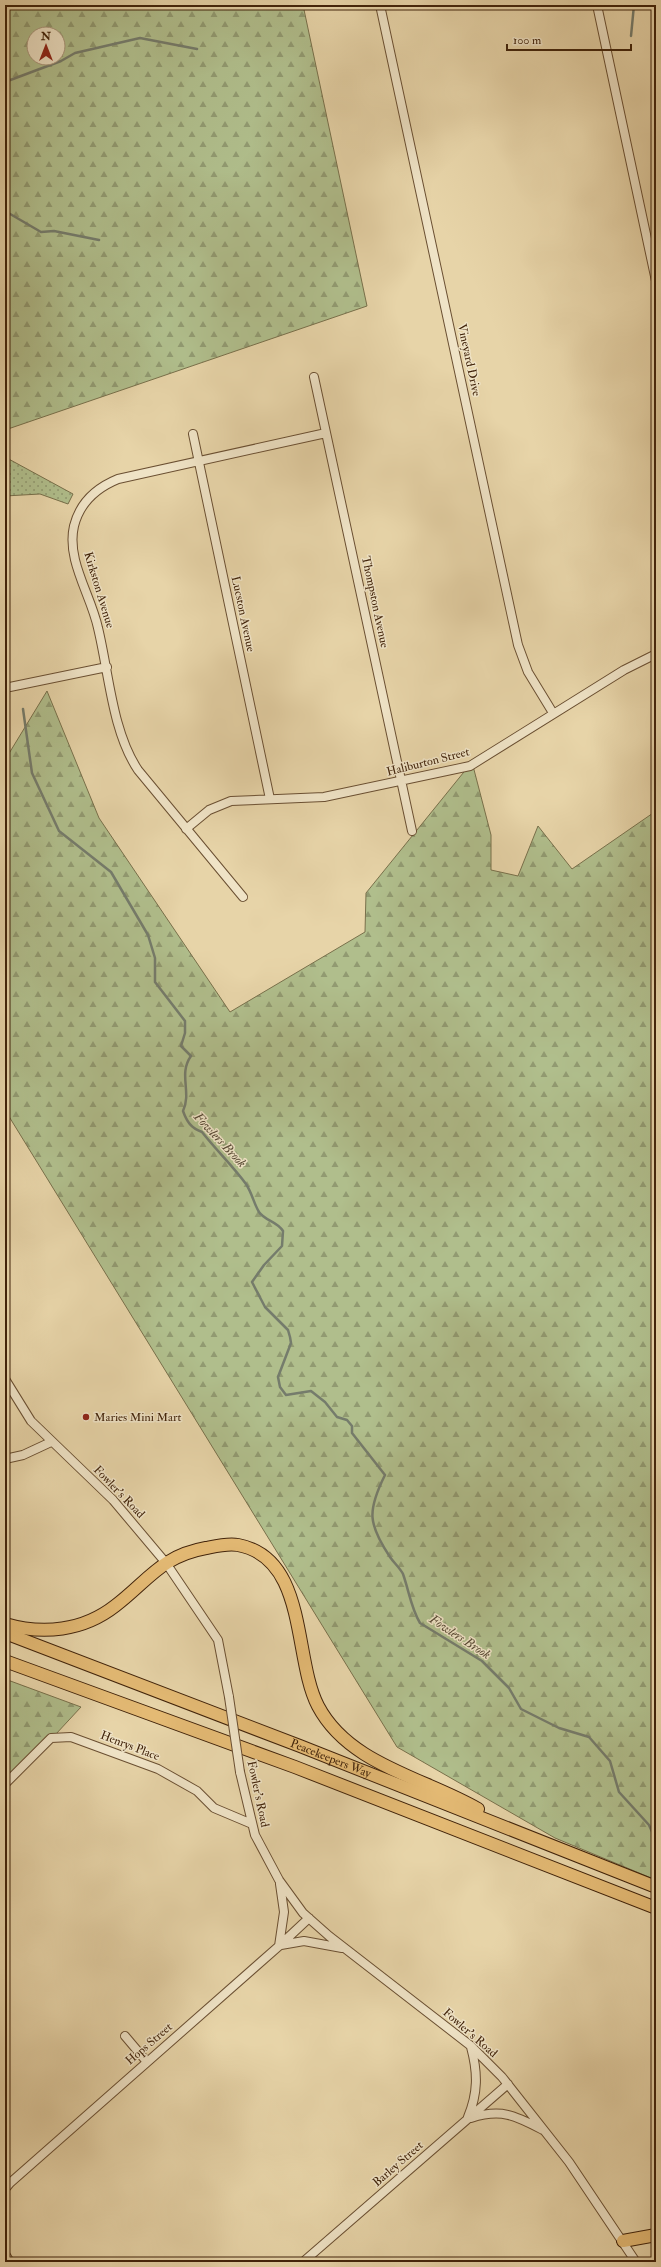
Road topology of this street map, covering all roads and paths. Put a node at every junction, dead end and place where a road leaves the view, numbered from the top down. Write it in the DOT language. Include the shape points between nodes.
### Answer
graph roads {
  1 [pos="380,5"];
  2 [pos="597,5"];
  3 [pos="656,281"];
  4 [pos="314,377"];
  5 [pos="193,434"];
  6 [pos="326,434"];
  7 [pos="199,461"];
  8 [pos="656,654"];
  9 [pos="107,667"];
  10 [pos="5,688"];
  11 [pos="553,713"];
  12 [pos="401,781"];
  13 [pos="270,799"];
  14 [pos="186,829"];
  15 [pos="412,831"];
  16 [pos="243,897"];
  17 [pos="5,1379"];
  18 [pos="51,1442"];
  19 [pos="5,1459"];
  20 [pos="166,1563"];
  21 [pos="5,1624"];
  22 [pos="5,1633"];
  23 [pos="5,1661"];
  24 [pos="5,1784"];
  25 [pos="252,1824"];
  26 [pos="518,1832"];
  27 [pos="279,1880"];
  28 [pos="656,1887"];
  29 [pos="656,1908"];
  30 [pos="309,1918"];
  31 [pos="279,1946"];
  32 [pos="346,1949"];
  33 [pos="125,2036"];
  34 [pos="471,2046"];
  35 [pos="147,2062"];
  36 [pos="508,2084"];
  37 [pos="467,2120"];
  38 [pos="545,2131"];
  39 [pos="5,2189"];
  40 [pos="656,2235"];
  41 [pos="622,2241"];
  42 [pos="5,2254"];
  43 [pos="10,2262"];
  44 [pos="303,2262"];
  45 [pos="636,2262"];
  1 -- 11 [label="street, Vineyard Drive" via="518,645 528,672"];
  2 -- 3 [label="street"];
  4 -- 6 [label="street, Thompston Avenue"];
  5 -- 7 [label="street, Lucston Avenue"];
  6 -- 7 [label="street, Kirkston Avenue"];
  6 -- 12 [label="street, Thompston Avenue"];
  7 -- 9 [label="street, Kirkston Avenue" via="131,475 104,484 85,502 78,513 73,540 74,554 97,622"];
  7 -- 13 [label="street, Lucston Avenue"];
  8 -- 11 [label="street, Haliburton Street" via="624,670"];
  9 -- 10 [label="street"];
  9 -- 14 [label="street, Kirkston Avenue" via="126,750 138,770"];
  11 -- 12 [label="street, Haliburton Street" via="470,766"];
  12 -- 13 [label="street, Haliburton Street" via="324,797"];
  12 -- 15 [label="street, Thompston Avenue"];
  13 -- 14 [label="street, Haliburton Street" via="223,803 209,810"];
  14 -- 16 [label="street, Kirkston Avenue"];
  17 -- 18 [label="street, Fowler's Road" via="31,1421"];
  18 -- 19 [label="street" via="23,1455"];
  18 -- 20 [label="street, Fowler's Road" via="113,1500"];
  20 -- 21 [label="highway" via="152,1572 116,1606 88,1622 71,1628 53,1630 33,1630"];
  20 -- 25 [label="street, Fowler's Road, bridge" via="218,1640 240,1772"];
  20 -- 26 [label="highway" via="220,1545 237,1545 251,1549 264,1557 277,1569 286,1585 312,1692 328,1722 342,1737 379,1762 471,1805"];
  22 -- 26 [label="highway, Peacekeepers Way"];
  23 -- 29 [label="highway, Peacekeepers Way" via="295,1767"];
  24 -- 25 [label="street, Henrys Place" via="51,1738 71,1737 158,1769 197,1791 214,1808"];
  25 -- 27 [label="street, Fowler's Road" via="254,1835"];
  26 -- 28 [label="highway, Peacekeepers Way"];
  27 -- 30 [label="street, Fowler's Road"];
  27 -- 31 [label="street" via="284,1912"];
  30 -- 31 [label="street, Hops Street"];
  30 -- 32 [label="street, Fowler's Road"];
  31 -- 32 [label="street" via="304,1941"];
  31 -- 35 [label="street, Hops Street"];
  32 -- 34 [label="street, Fowler's Road"];
  33 -- 35 [label="street"];
  34 -- 36 [label="street, Fowler's Road"];
  34 -- 37 [label="street" via="477,2089"];
  35 -- 39 [label="street, Hops Street"];
  36 -- 37 [label="street, Barley Street"];
  36 -- 38 [label="street, Fowler's Road"];
  37 -- 38 [label="street" via="491,2113 505,2114"];
  37 -- 44 [label="street, Barley Street"];
  38 -- 41 [label="street, Fowler's Road"];
  40 -- 41 [label="highway"];
  41 -- 45 [label="street, Fowler's Road"];
  42 -- 43 [label="street"];
}
